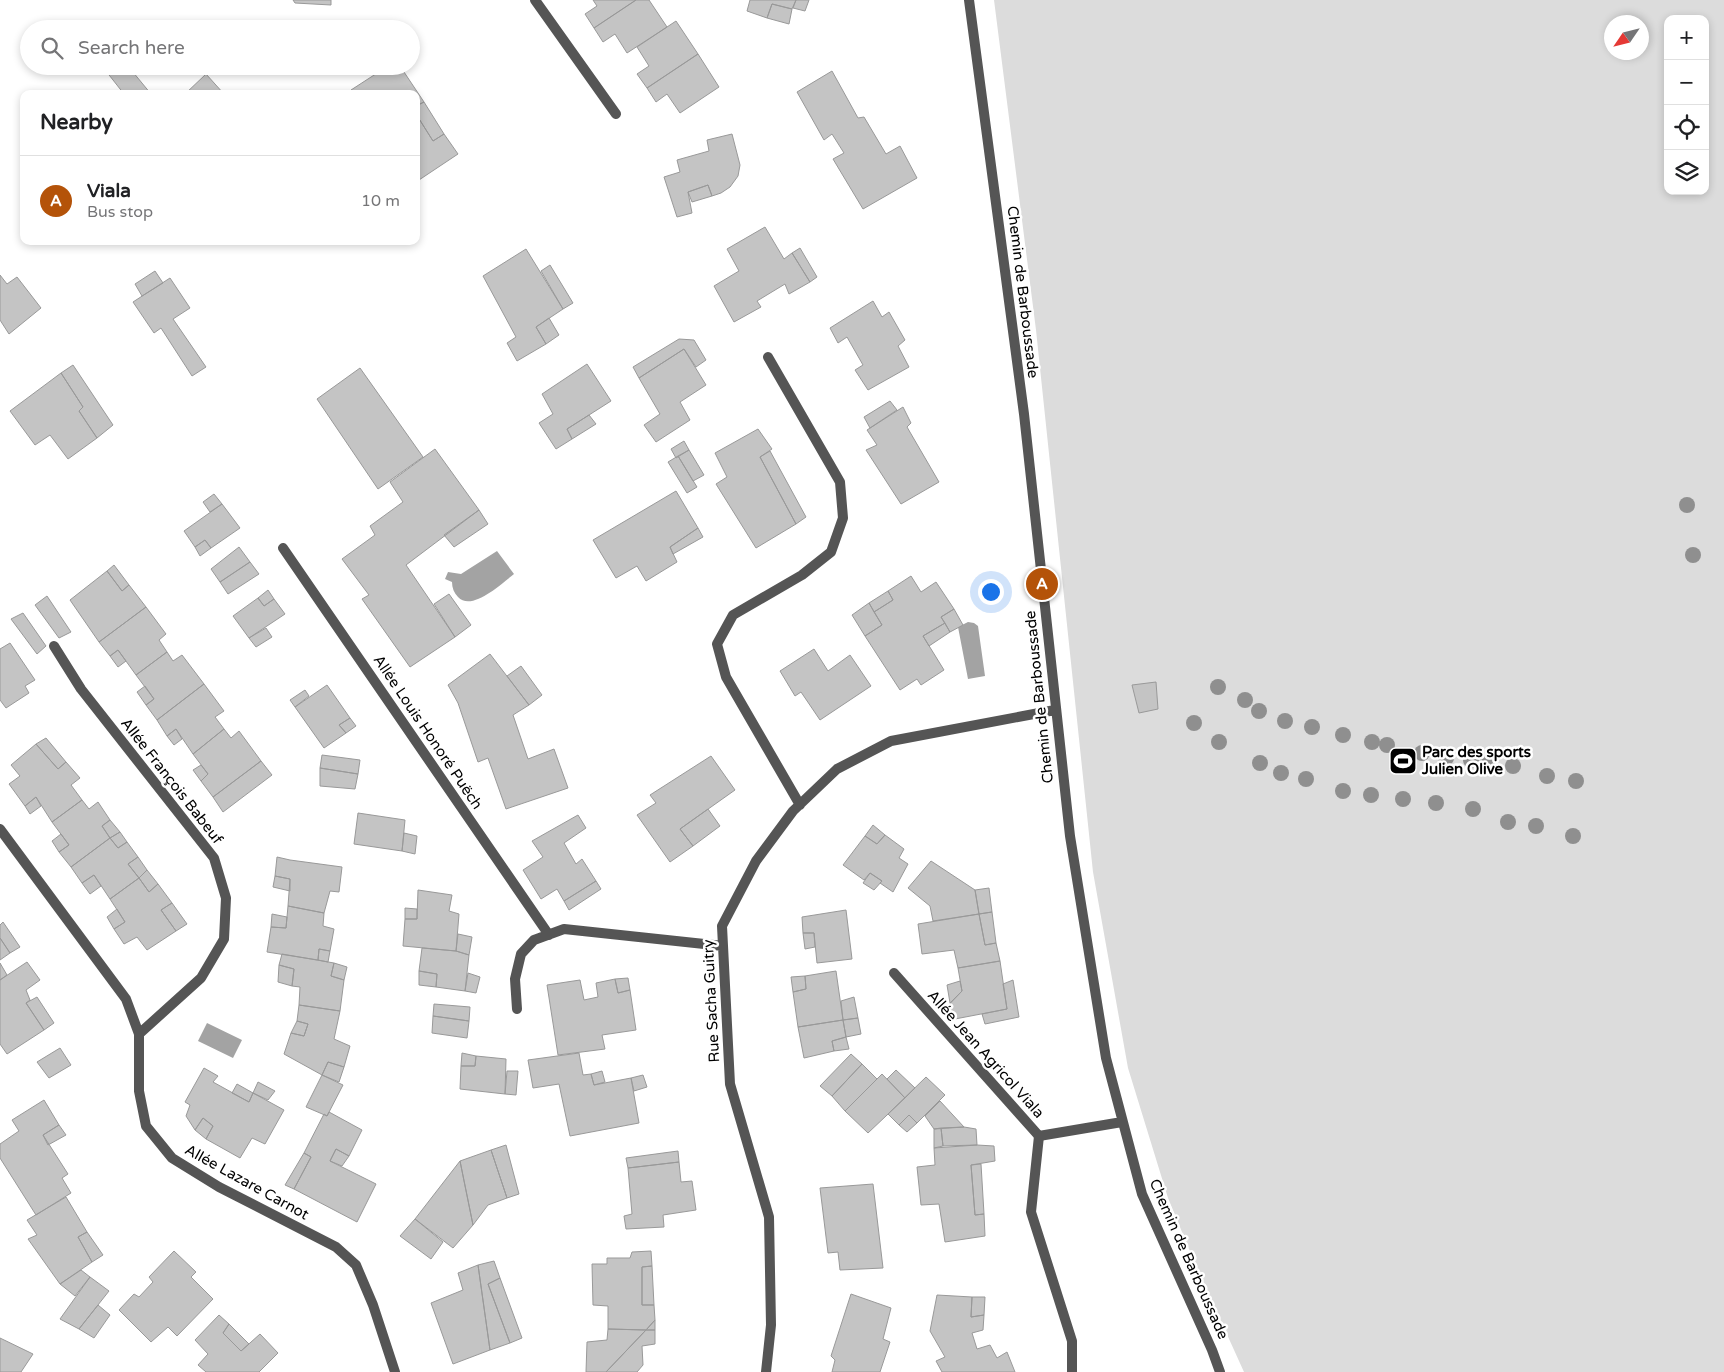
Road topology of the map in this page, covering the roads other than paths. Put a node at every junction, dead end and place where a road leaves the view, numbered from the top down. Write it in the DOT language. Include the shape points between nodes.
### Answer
graph roads {
  1 [pos="535,0"];
  2 [pos="969,0"];
  3 [pos="616,114"];
  4 [pos="768,357"];
  5 [pos="283,548"];
  6 [pos="54,646"];
  7 [pos="1055,710"];
  8 [pos="800,805"];
  9 [pos="0,828"];
  10 [pos="549,934"];
  11 [pos="723,946"];
  12 [pos="894,973"];
  13 [pos="517,1009"];
  14 [pos="139,1034"];
  15 [pos="1122,1122"];
  16 [pos="1039,1136"];
  17 [pos="394,1372"];
  18 [pos="766,1372"];
  19 [pos="1072,1372"];
  20 [pos="1220,1372"];
  1 -- 3 [label="street"];
  2 -- 7 [label="street, Chemin de Barboussade" via="1024,414"];
  4 -- 8 [label="street" via="840,482 843,518 830,552 802,575 733,615 717,644 726,677"];
  5 -- 10 [label="street, Allée Louis Honoré Puëch"];
  6 -- 14 [label="street, Allée François Babeuf" via="81,689 214,858 226,898 224,939 201,978"];
  7 -- 8 [label="street, Rue Sacha Guitry" via="891,741 837,769"];
  7 -- 15 [label="street, Chemin de Barboussade" via="1070,836 1104,1049"];
  8 -- 11 [label="street, Rue Sacha Guitry" via="756,861 722,926"];
  9 -- 14 [label="street, Allée Lazare Carnot" via="126,999"];
  10 -- 11 [label="street" via="564,929"];
  10 -- 13 [label="street" via="534,940 521,954 515,980"];
  11 -- 18 [label="street, Rue Sacha Guitry" via="730,1084 769,1217 771,1325"];
  12 -- 16 [label="street, Allée Jean Agricol Viala"];
  14 -- 17 [label="street, Allée Lazare Carnot" via="139,1091 146,1126 172,1158 219,1188 336,1247 356,1265 373,1305"];
  15 -- 16 [label="street, Allée Jean Agricol Viala"];
  15 -- 20 [label="street, Chemin de Barboussade" via="1142,1194"];
  16 -- 19 [label="street" via="1031,1212 1072,1341"];
}
